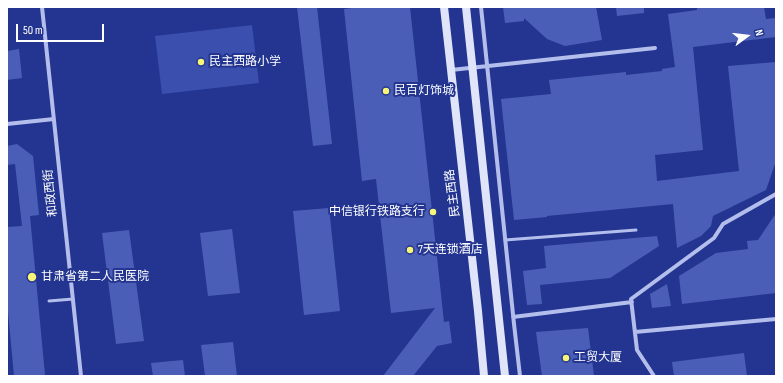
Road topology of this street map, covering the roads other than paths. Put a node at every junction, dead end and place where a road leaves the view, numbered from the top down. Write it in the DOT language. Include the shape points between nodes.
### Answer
graph roads {
  1 [pos="42,7"];
  2 [pos="444,7"];
  3 [pos="466,7"];
  4 [pos="481,7"];
  5 [pos="655,48"];
  6 [pos="488,66"];
  7 [pos="473,68"];
  8 [pos="451,70"];
  9 [pos="54,119"];
  10 [pos="7,124"];
  11 [pos="776,194"];
  12 [pos="636,230"];
  13 [pos="505,240"];
  14 [pos="73,299"];
  15 [pos="49,301"];
  16 [pos="632,302"];
  17 [pos="513,317"];
  18 [pos="776,319"];
  19 [pos="635,332"];
  20 [pos="81,376"];
  21 [pos="484,376"];
  22 [pos="505,376"];
  23 [pos="520,376"];
  24 [pos="654,376"];
  1 -- 9 [label="street, 和政西街"];
  2 -- 8 [label="main road, 民主西路"];
  3 -- 7 [label="main road"];
  4 -- 6 [label="street"];
  5 -- 6 [label="street"];
  6 -- 7 [label="street"];
  6 -- 13 [label="street"];
  7 -- 8 [label="street"];
  7 -- 22 [label="main road"];
  8 -- 21 [label="main road, 民主西路"];
  9 -- 10 [label="street"];
  9 -- 14 [label="street, 和政西街"];
  11 -- 16 [label="street" via="723,224 714,238 631,299"];
  12 -- 13 [label="lane"];
  13 -- 17 [label="street"];
  14 -- 15 [label="lane"];
  14 -- 20 [label="street, 和政西街"];
  16 -- 17 [label="street"];
  16 -- 19 [label="street"];
  17 -- 23 [label="street"];
  18 -- 19 [label="street"];
  19 -- 24 [label="street" via="637,350"];
}
